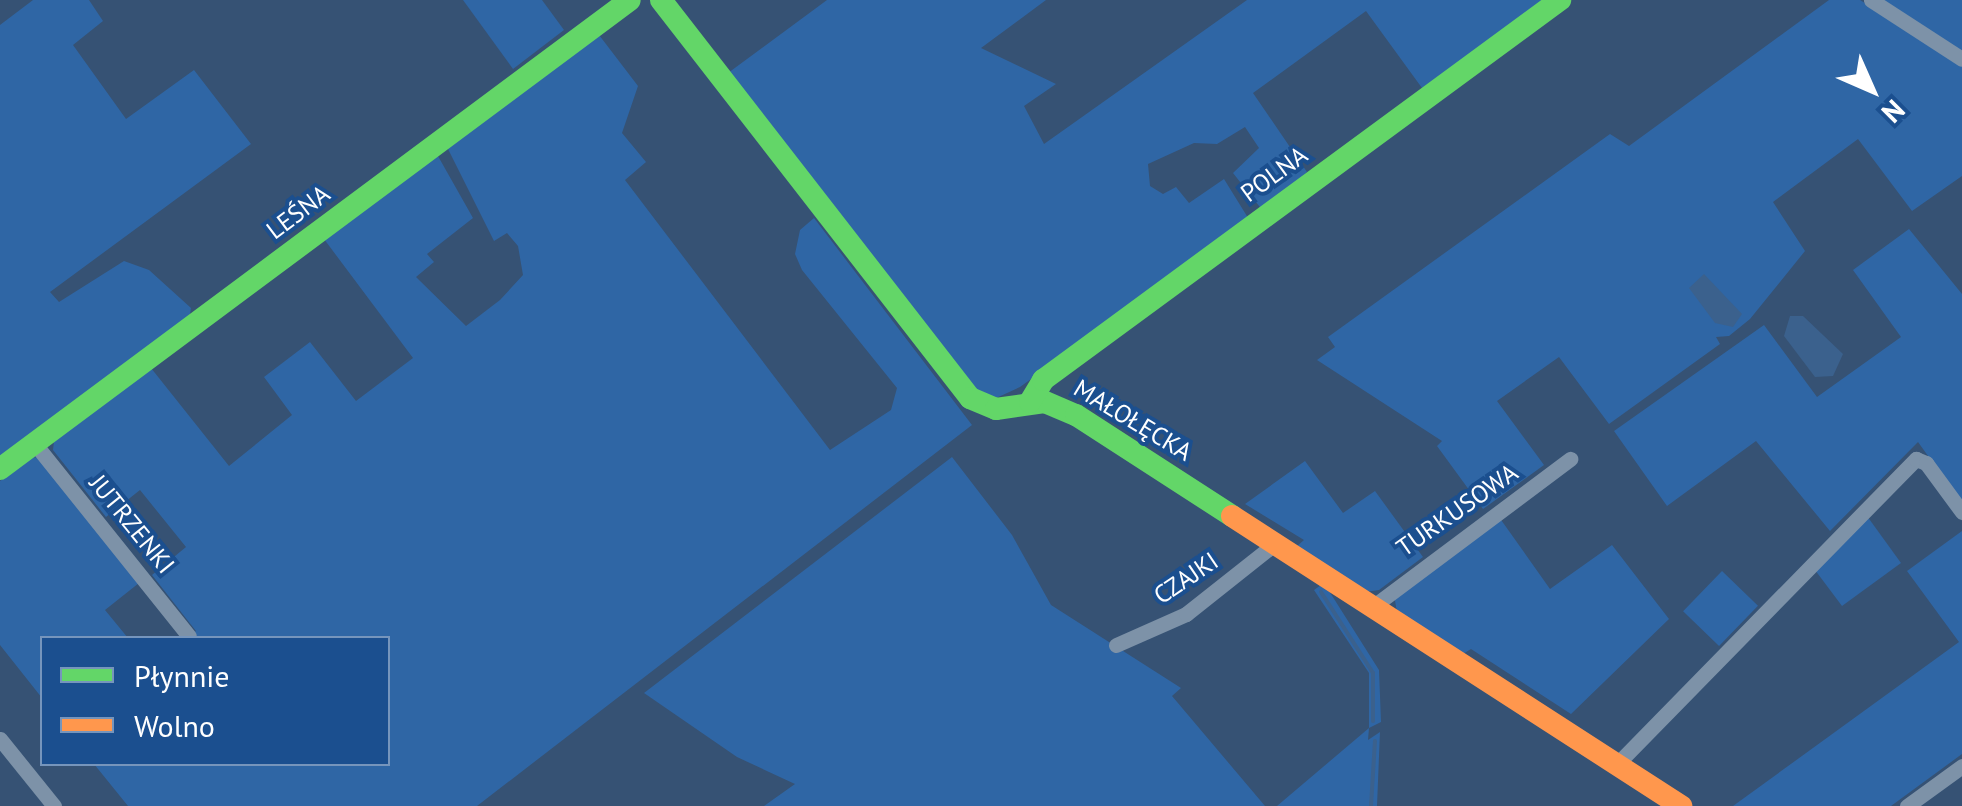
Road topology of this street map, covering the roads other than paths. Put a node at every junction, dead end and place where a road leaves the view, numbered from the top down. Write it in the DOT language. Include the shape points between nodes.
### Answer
graph roads {
  1 [pos="630,0"];
  2 [pos="661,0"];
  3 [pos="1560,0"];
  4 [pos="1871,0"];
  5 [pos="1962,59"];
  6 [pos="1030,402"];
  7 [pos="36,444"];
  8 [pos="1570,460"];
  9 [pos="0,469"];
  10 [pos="1962,512"];
  11 [pos="1277,542"];
  12 [pos="1375,605"];
  13 [pos="189,636"];
  14 [pos="1116,645"];
  15 [pos="0,739"];
  16 [pos="1618,763"];
  17 [pos="1962,766"];
  18 [pos="54,806"];
  19 [pos="1681,806"];
  20 [pos="1907,806"];
  1 -- 7 [label="street, LEŚNA"];
  2 -- 6 [label="street, MAŁOŁĘCKA" via="953,382 987,408"];
  3 -- 6 [label="street, POLNA" via="1043,380"];
  4 -- 5 [label="street"];
  6 -- 11 [label="street, MAŁOŁĘCKA" via="1076,415"];
  7 -- 9 [label="street, LEŚNA"];
  7 -- 13 [label="street, JUTRZENKI"];
  8 -- 12 [label="street, TURKUSOWA"];
  10 -- 16 [label="street" via="1926,462 1916,459"];
  11 -- 12 [label="street, MAŁOŁĘCKA"];
  11 -- 14 [label="street, CZAJKI" via="1186,614"];
  12 -- 16 [label="street, MAŁOŁĘCKA"];
  15 -- 18 [label="street"];
  16 -- 19 [label="street, MAŁOŁĘCKA"];
  17 -- 20 [label="street"];
}
